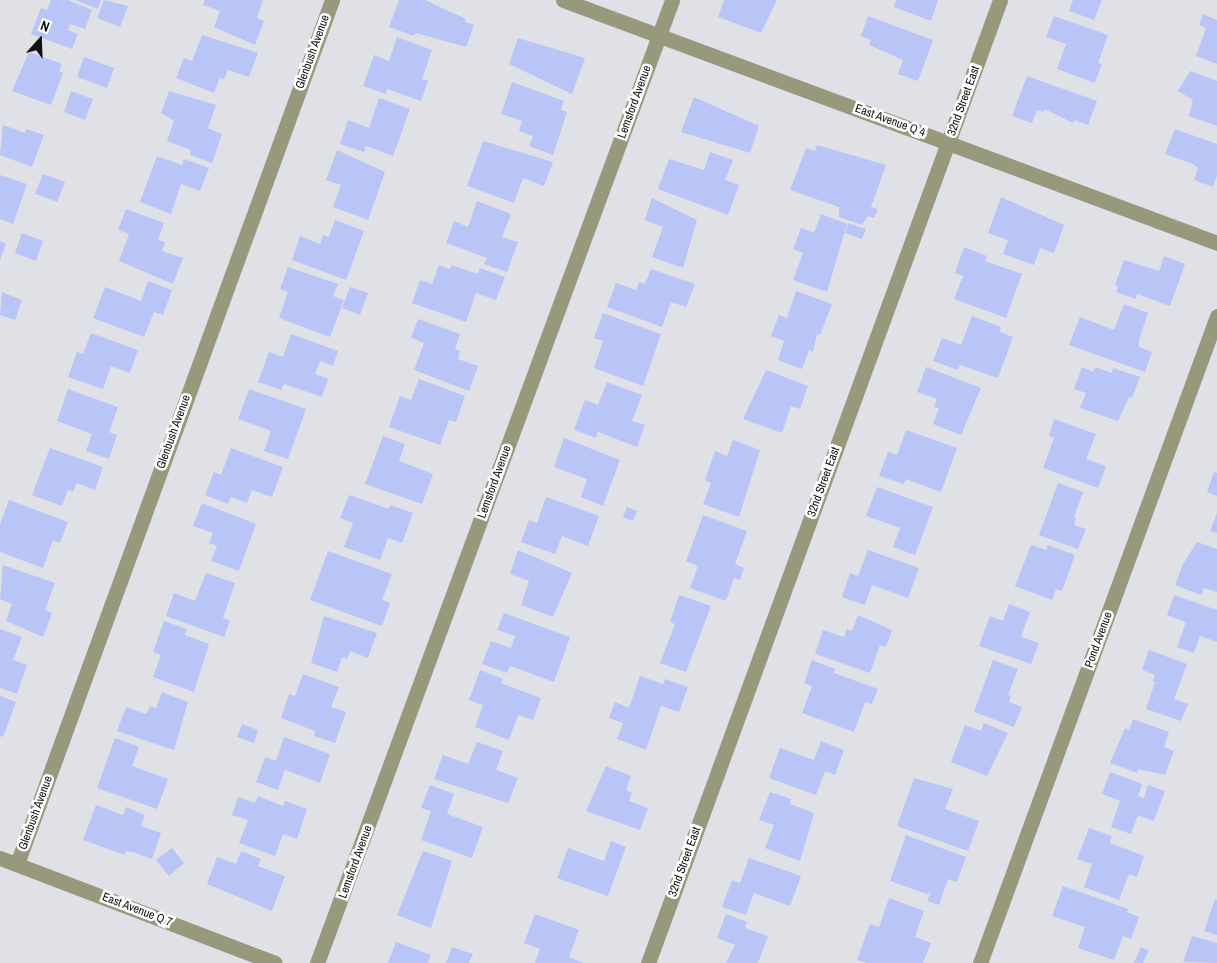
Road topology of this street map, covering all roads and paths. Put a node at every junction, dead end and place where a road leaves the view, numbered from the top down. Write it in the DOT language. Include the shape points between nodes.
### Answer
graph roads {
  1 [pos="332,0"];
  2 [pos="563,0"];
  3 [pos="672,0"];
  4 [pos="1000,0"];
  5 [pos="659,36"];
  6 [pos="949,142"];
  7 [pos="1217,243"];
  8 [pos="1217,316"];
  9 [pos="0,858"];
  10 [pos="17,864"];
  11 [pos="986,961"];
  12 [pos="275,963"];
  13 [pos="317,963"];
  14 [pos="648,963"];
  1 -- 10 [label="street, Glenbush Avenue"];
  2 -- 5 [label="street, East Avenue Q 4"];
  3 -- 5 [label="street, Lemsford Avenue"];
  4 -- 6 [label="street, 32nd Street East"];
  5 -- 6 [label="street, East Avenue Q 4"];
  5 -- 13 [label="street, Lemsford Avenue"];
  6 -- 7 [label="street, East Avenue Q 4"];
  6 -- 14 [label="street, 32nd Street East"];
  8 -- 11 [label="street, Pond Avenue"];
  9 -- 10 [label="street, East Avenue Q 7"];
  10 -- 12 [label="street, East Avenue Q 7"];
}
